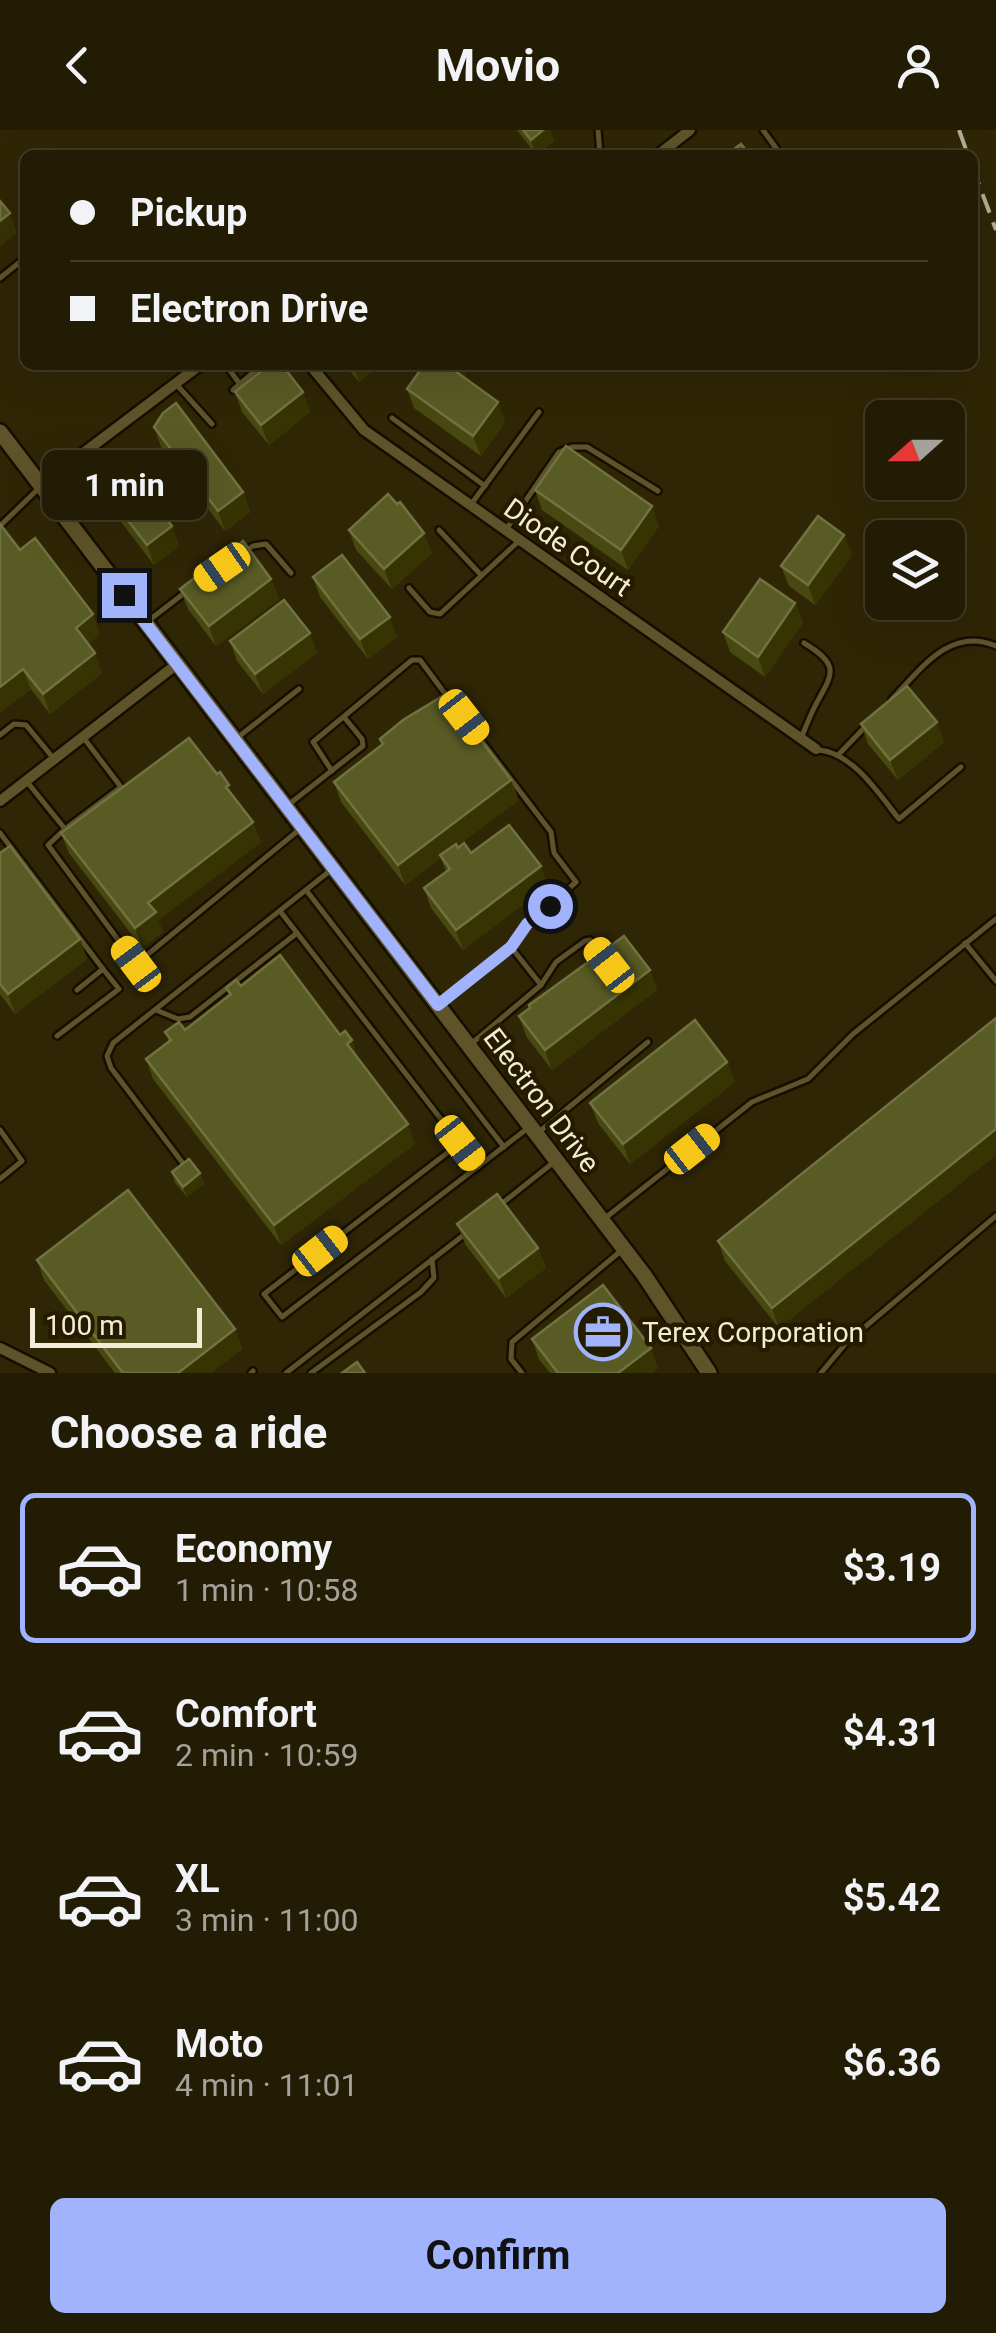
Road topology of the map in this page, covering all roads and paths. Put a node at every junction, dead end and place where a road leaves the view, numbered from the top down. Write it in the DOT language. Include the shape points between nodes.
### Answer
graph roads {
  1 [pos="690,130"];
  2 [pos="665,150"];
  3 [pos="20,262"];
  4 [pos="0,278"];
  5 [pos="194,370"];
  6 [pos="230,370"];
  7 [pos="256,370"];
  8 [pos="314,370"];
  9 [pos="176,384"];
  10 [pos="240,384"];
  11 [pos="233,390"];
  12 [pos="538,412"];
  13 [pos="392,418"];
  14 [pos="212,424"];
  15 [pos="1,437"];
  16 [pos="41,485"];
  17 [pos="485,486"];
  18 [pos="658,492"];
  19 [pos="470,506"];
  20 [pos="0,526"];
  21 [pos="439,530"];
  22 [pos="506,530"];
  23 [pos="520,540"];
  24 [pos="237,556"];
  25 [pos="291,573"];
  26 [pos="481,575"];
  27 [pos="190,588"];
  28 [pos="410,588"];
  29 [pos="145,622"];
  30 [pos="804,643"];
  31 [pos="996,646"];
  32 [pos="177,664"];
  33 [pos="298,690"];
  34 [pos="889,702"];
  35 [pos="456,707"];
  36 [pos="876,716"];
  37 [pos="344,717"];
  38 [pos="0,735"];
  39 [pos="83,737"];
  40 [pos="480,738"];
  41 [pos="800,739"];
  42 [pos="235,740"];
  43 [pos="816,750"];
  44 [pos="838,754"];
  45 [pos="54,759"];
  46 [pos="961,767"];
  47 [pos="332,771"];
  48 [pos="26,780"];
  49 [pos="0,800"];
  50 [pos="286,806"];
  51 [pos="302,828"];
  52 [pos="65,830"];
  53 [pos="0,833"];
  54 [pos="12,848"];
  55 [pos="0,857"];
  56 [pos="333,868"];
  57 [pos="306,890"];
  58 [pos="280,910"];
  59 [pos="993,921"];
  60 [pos="996,930"];
  61 [pos="297,933"];
  62 [pos="965,943"];
  63 [pos="511,947"];
  64 [pos="609,965"];
  65 [pos="104,969"];
  66 [pos="996,981"];
  67 [pos="540,985"];
  68 [pos="77,990"];
  69 [pos="438,1005"];
  70 [pos="155,1009"];
  71 [pos="57,1036"];
  72 [pos="648,1042"];
  73 [pos="469,1046"];
  74 [pos="0,1130"];
  75 [pos="533,1130"];
  76 [pos="460,1143"];
  77 [pos="504,1147"];
  78 [pos="557,1160"];
  79 [pos="182,1162"];
  80 [pos="478,1167"];
  81 [pos="0,1179"];
  82 [pos="498,1207"];
  83 [pos="996,1216"];
  84 [pos="602,1220"];
  85 [pos="467,1232"];
  86 [pos="624,1248"];
  87 [pos="432,1259"];
  88 [pos="0,1348"];
  89 [pos="50,1373"];
  90 [pos="286,1373"];
  91 [pos="311,1373"];
  92 [pos="522,1373"];
  93 [pos="709,1373"];
  94 [pos="820,1373"];
  1 -- 2 [label="street"];
  3 -- 4 [label="lane"];
  5 -- 9 [label="street"];
  6 -- 10 [label="lane"];
  7 -- 10 [label="lane"];
  8 -- 19 [label="street, Diode Court" via="364,430"];
  9 -- 14 [label="lane"];
  9 -- 16 [label="street"];
  10 -- 11 [label="lane"];
  12 -- 17 [label="lane"];
  13 -- 17 [label="lane"];
  15 -- 16 [label="street, Electron Drive"];
  16 -- 20 [label="lane"];
  16 -- 29 [label="street, Electron Drive"];
  17 -- 19 [label="lane"];
  18 -- 22 [label="lane" via="587,447 572,447 559,452"];
  19 -- 22 [label="street, Diode Court"];
  21 -- 26 [label="lane"];
  22 -- 23 [label="street, Diode Court"];
  23 -- 26 [label="lane"];
  23 -- 41 [label="street, Diode Court"];
  24 -- 25 [label="lane" via="266,544"];
  26 -- 28 [label="lane" via="440,614 430,612"];
  27 -- 29 [label="lane"];
  29 -- 32 [label="street, Electron Drive"];
  30 -- 41 [label="lane" via="832,670"];
  31 -- 34 [label="lane" via="972,638 950,646"];
  32 -- 39 [label="street"];
  32 -- 42 [label="street, Electron Drive"];
  33 -- 42 [label="lane"];
  35 -- 37 [label="lane" via="416,658"];
  36 -- 44 [label="lane"];
  37 -- 47 [label="lane" via="363,746"];
  37 -- 47 [label="lane" via="312,744"];
  38 -- 45 [label="lane" via="14,724 26,725"];
  39 -- 45 [label="street"];
  39 -- 52 [label="lane" via="120,787"];
  40 -- 63 [label="lane" via="551,832 554,852 576,882"];
  41 -- 43 [label="street, Diode Court"];
  42 -- 50 [label="street, Electron Drive"];
  43 -- 44 [label="lane"];
  44 -- 46 [label="lane" via="899,819"];
  45 -- 48 [label="street"];
  47 -- 50 [label="lane"];
  48 -- 49 [label="street"];
  48 -- 52 [label="lane"];
  50 -- 51 [label="street, Electron Drive"];
  51 -- 52 [label="lane" via="136,964 48,845"];
  51 -- 56 [label="street, Electron Drive"];
  53 -- 54 [label="lane"];
  54 -- 55 [label="lane"];
  54 -- 65 [label="lane"];
  56 -- 57 [label="lane"];
  56 -- 69 [label="street, Electron Drive"];
  57 -- 58 [label="lane"];
  57 -- 77 [label="lane"];
  58 -- 61 [label="lane"];
  58 -- 70 [label="lane"];
  59 -- 60 [label="lane"];
  59 -- 62 [label="lane"];
  61 -- 70 [label="lane" via="190,1017"];
  61 -- 76 [label="lane"];
  62 -- 66 [label="lane"];
  62 -- 84 [label="lane" via="852,1034 808,1079 752,1102"];
  63 -- 67 [label="lane"];
  63 -- 69 [label="lane"];
  64 -- 67 [label="lane" via="585,941 556,962"];
  65 -- 68 [label="lane"];
  65 -- 71 [label="lane" via="119,989"];
  67 -- 73 [label="lane"];
  69 -- 73 [label="street, Electron Drive"];
  70 -- 79 [label="lane" via="113,1043 107,1056"];
  72 -- 75 [label="lane"];
  73 -- 75 [label="street, Electron Drive"];
  74 -- 81 [label="lane" via="22,1161"];
  75 -- 77 [label="lane"];
  75 -- 78 [label="street, Electron Drive"];
  76 -- 80 [label="lane"];
  76 -- 80 [label="lane" via="264,1294 282,1318"];
  77 -- 80 [label="lane"];
  78 -- 82 [label="lane"];
  78 -- 84 [label="street, Electron Drive"];
  83 -- 94 [label="lane" via="846,1342"];
  84 -- 86 [label="street, Electron Drive"];
  85 -- 87 [label="lane"];
  86 -- 92 [label="lane" via="512,1342 511,1359"];
  86 -- 93 [label="street, Electron Drive"];
  87 -- 90 [label="lane"];
  87 -- 91 [label="lane" via="434,1278 421,1292"];
  88 -- 89 [label="street"];
}
